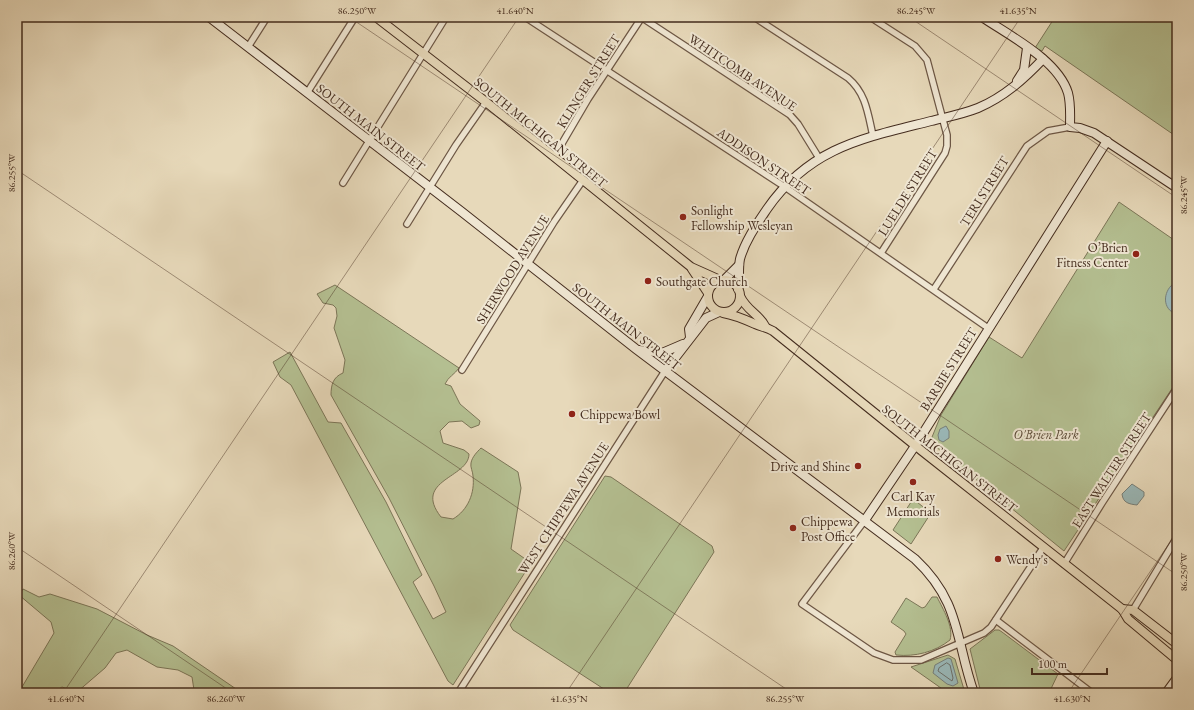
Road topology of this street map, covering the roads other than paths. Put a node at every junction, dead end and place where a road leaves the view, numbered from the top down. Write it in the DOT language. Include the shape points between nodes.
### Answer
graph roads {
  1 [pos="209,17"];
  2 [pos="267,17"];
  3 [pos="355,17"];
  4 [pos="376,17"];
  5 [pos="446,17"];
  6 [pos="525,17"];
  7 [pos="642,17"];
  8 [pos="754,17"];
  9 [pos="870,17"];
  10 [pos="982,17"];
  11 [pos="248,47"];
  12 [pos="1027,48"];
  13 [pos="423,54"];
  14 [pos="1043,59"];
  15 [pos="606,70"];
  16 [pos="1014,87"];
  17 [pos="307,93"];
  18 [pos="486,102"];
  19 [pos="943,118"];
  20 [pos="1070,127"];
  21 [pos="873,136"];
  22 [pos="370,141"];
  23 [pos="1107,141"];
  24 [pos="554,157"];
  25 [pos="819,158"];
  26 [pos="583,180"];
  27 [pos="343,183"];
  28 [pos="785,187"];
  29 [pos="430,188"];
  30 [pos="1177,188"];
  31 [pos="407,224"];
  32 [pos="881,253"];
  33 [pos="529,264"];
  34 [pos="739,265"];
  35 [pos="691,267"];
  36 [pos="722,280"];
  37 [pos="934,289"];
  38 [pos="739,293"];
  39 [pos="708,296"];
  40 [pos="721,313"];
  41 [pos="765,326"];
  42 [pos="988,328"];
  43 [pos="690,337"];
  44 [pos="684,344"];
  45 [pos="636,349"];
  46 [pos="462,370"];
  47 [pos="665,371"];
  48 [pos="1177,388"];
  49 [pos="915,446"];
  50 [pos="865,520"];
  51 [pos="1177,538"];
  52 [pos="1043,548"];
  53 [pos="1064,564"];
  54 [pos="1122,609"];
  55 [pos="1134,610"];
  56 [pos="996,620"];
  57 [pos="962,643"];
  58 [pos="1177,644"];
  59 [pos="1177,660"];
  60 [pos="1177,678"];
  61 [pos="1177,689"];
  62 [pos="458,693"];
  63 [pos="974,693"];
  64 [pos="1092,693"];
  65 [pos="1166,693"];
  66 [pos="1175,693"];
  1 -- 11 [label="street, SOUTH MAIN STREET"];
  2 -- 11 [label="street"];
  3 -- 17 [label="street"];
  4 -- 13 [label="main road, SOUTH MICHIGAN STREET"];
  5 -- 13 [label="street"];
  6 -- 15 [label="street, ADDISON STREET"];
  7 -- 15 [label="street, KLINGER STREET"];
  7 -- 25 [label="street, WHITCOMB AVENUE" via="790,115"];
  8 -- 21 [label="street" via="858,87 865,102"];
  9 -- 19 [label="street, LUELDE STREET" via="923,54 930,66"];
  10 -- 12 [label="street"];
  11 -- 17 [label="street, SOUTH MAIN STREET"];
  12 -- 14 [label="street"];
  12 -- 16 [label="street" via="1024,70"];
  13 -- 18 [label="main road, SOUTH MICHIGAN STREET"];
  13 -- 22 [label="street"];
  14 -- 16 [label="street"];
  14 -- 20 [label="street" via="1058,73 1068,93"];
  15 -- 24 [label="street, KLINGER STREET"];
  15 -- 28 [label="street, ADDISON STREET"];
  16 -- 19 [label="street" via="984,105"];
  17 -- 22 [label="street, SOUTH MAIN STREET"];
  18 -- 24 [label="main road, SOUTH MICHIGAN STREET"];
  18 -- 29 [label="street"];
  19 -- 21 [label="street"];
  19 -- 32 [label="street, LUELDE STREET" via="948,141 945,152"];
  20 -- 23 [label="street" via="1087,130"];
  20 -- 37 [label="street, TERI STREET" via="1044,133 1032,140 1024,149"];
  21 -- 25 [label="street" via="849,143"];
  22 -- 27 [label="street"];
  22 -- 29 [label="street, SOUTH MAIN STREET"];
  23 -- 30 [label="street"];
  23 -- 42 [label="street, BARBIE STREET"];
  24 -- 26 [label="main road, SOUTH MICHIGAN STREET"];
  25 -- 28 [label="street"];
  26 -- 33 [label="street, SHERWOOD AVENUE"];
  26 -- 35 [label="main road, SOUTH MICHIGAN STREET"];
  28 -- 32 [label="street, ADDISON STREET"];
  28 -- 34 [label="street" via="770,204 744,247"];
  29 -- 31 [label="street"];
  29 -- 33 [label="street, SOUTH MAIN STREET"];
  32 -- 37 [label="street, ADDISON STREET"];
  33 -- 45 [label="street, SOUTH MAIN STREET"];
  33 -- 46 [label="street, SHERWOOD AVENUE"];
  34 -- 36 [label="street"];
  34 -- 38 [label="street"];
  35 -- 36 [label="main road, SOUTH MICHIGAN STREET"];
  35 -- 39 [label="main road, SOUTH MICHIGAN STREET"];
  36 -- 38 [label="main road" via="733,283"];
  36 -- 39 [label="main road" via="712,285"];
  37 -- 42 [label="street, ADDISON STREET"];
  38 -- 40 [label="main road" via="737,305"];
  38 -- 41 [label="main road, SOUTH MICHIGAN STREET" via="747,309 760,318"];
  39 -- 40 [label="main road" via="712,308"];
  39 -- 43 [label="street, WEST CHIPPEWA AVENUE" via="689,329"];
  40 -- 41 [label="main road, SOUTH MICHIGAN STREET"];
  40 -- 43 [label="street, WEST CHIPPEWA AVENUE" via="706,318"];
  41 -- 49 [label="main road, SOUTH MICHIGAN STREET"];
  42 -- 49 [label="street, BARBIE STREET"];
  43 -- 44 [label="street, WEST CHIPPEWA AVENUE"];
  44 -- 45 [label="street" via="662,353"];
  44 -- 47 [label="street, WEST CHIPPEWA AVENUE"];
  45 -- 47 [label="street, SOUTH MAIN STREET"];
  47 -- 50 [label="street, SOUTH MAIN STREET"];
  47 -- 62 [label="street, WEST CHIPPEWA AVENUE"];
  48 -- 53 [label="street, EAST WALTER STREET"];
  49 -- 50 [label="street, BARBIE STREET"];
  49 -- 52 [label="main road, SOUTH MICHIGAN STREET"];
  50 -- 57 [label="street, SOUTH MAIN STREET" via="931,574 951,608"];
  50 -- 57 [label="street, BARBIE STREET" via="802,604 883,658 921,660"];
  51 -- 55 [label="street"];
  52 -- 53 [label="main road, SOUTH MICHIGAN STREET"];
  52 -- 56 [label="street"];
  53 -- 54 [label="main road, SOUTH MICHIGAN STREET"];
  54 -- 55 [label="main road"];
  54 -- 59 [label="main road, SOUTH MICHIGAN STREET" via="1128,619"];
  55 -- 58 [label="main road"];
  56 -- 57 [label="street" via="984,633"];
  56 -- 64 [label="street"];
  57 -- 63 [label="street, SOUTH MAIN STREET"];
  60 -- 65 [label="street"];
  61 -- 66 [label="street"];
}
